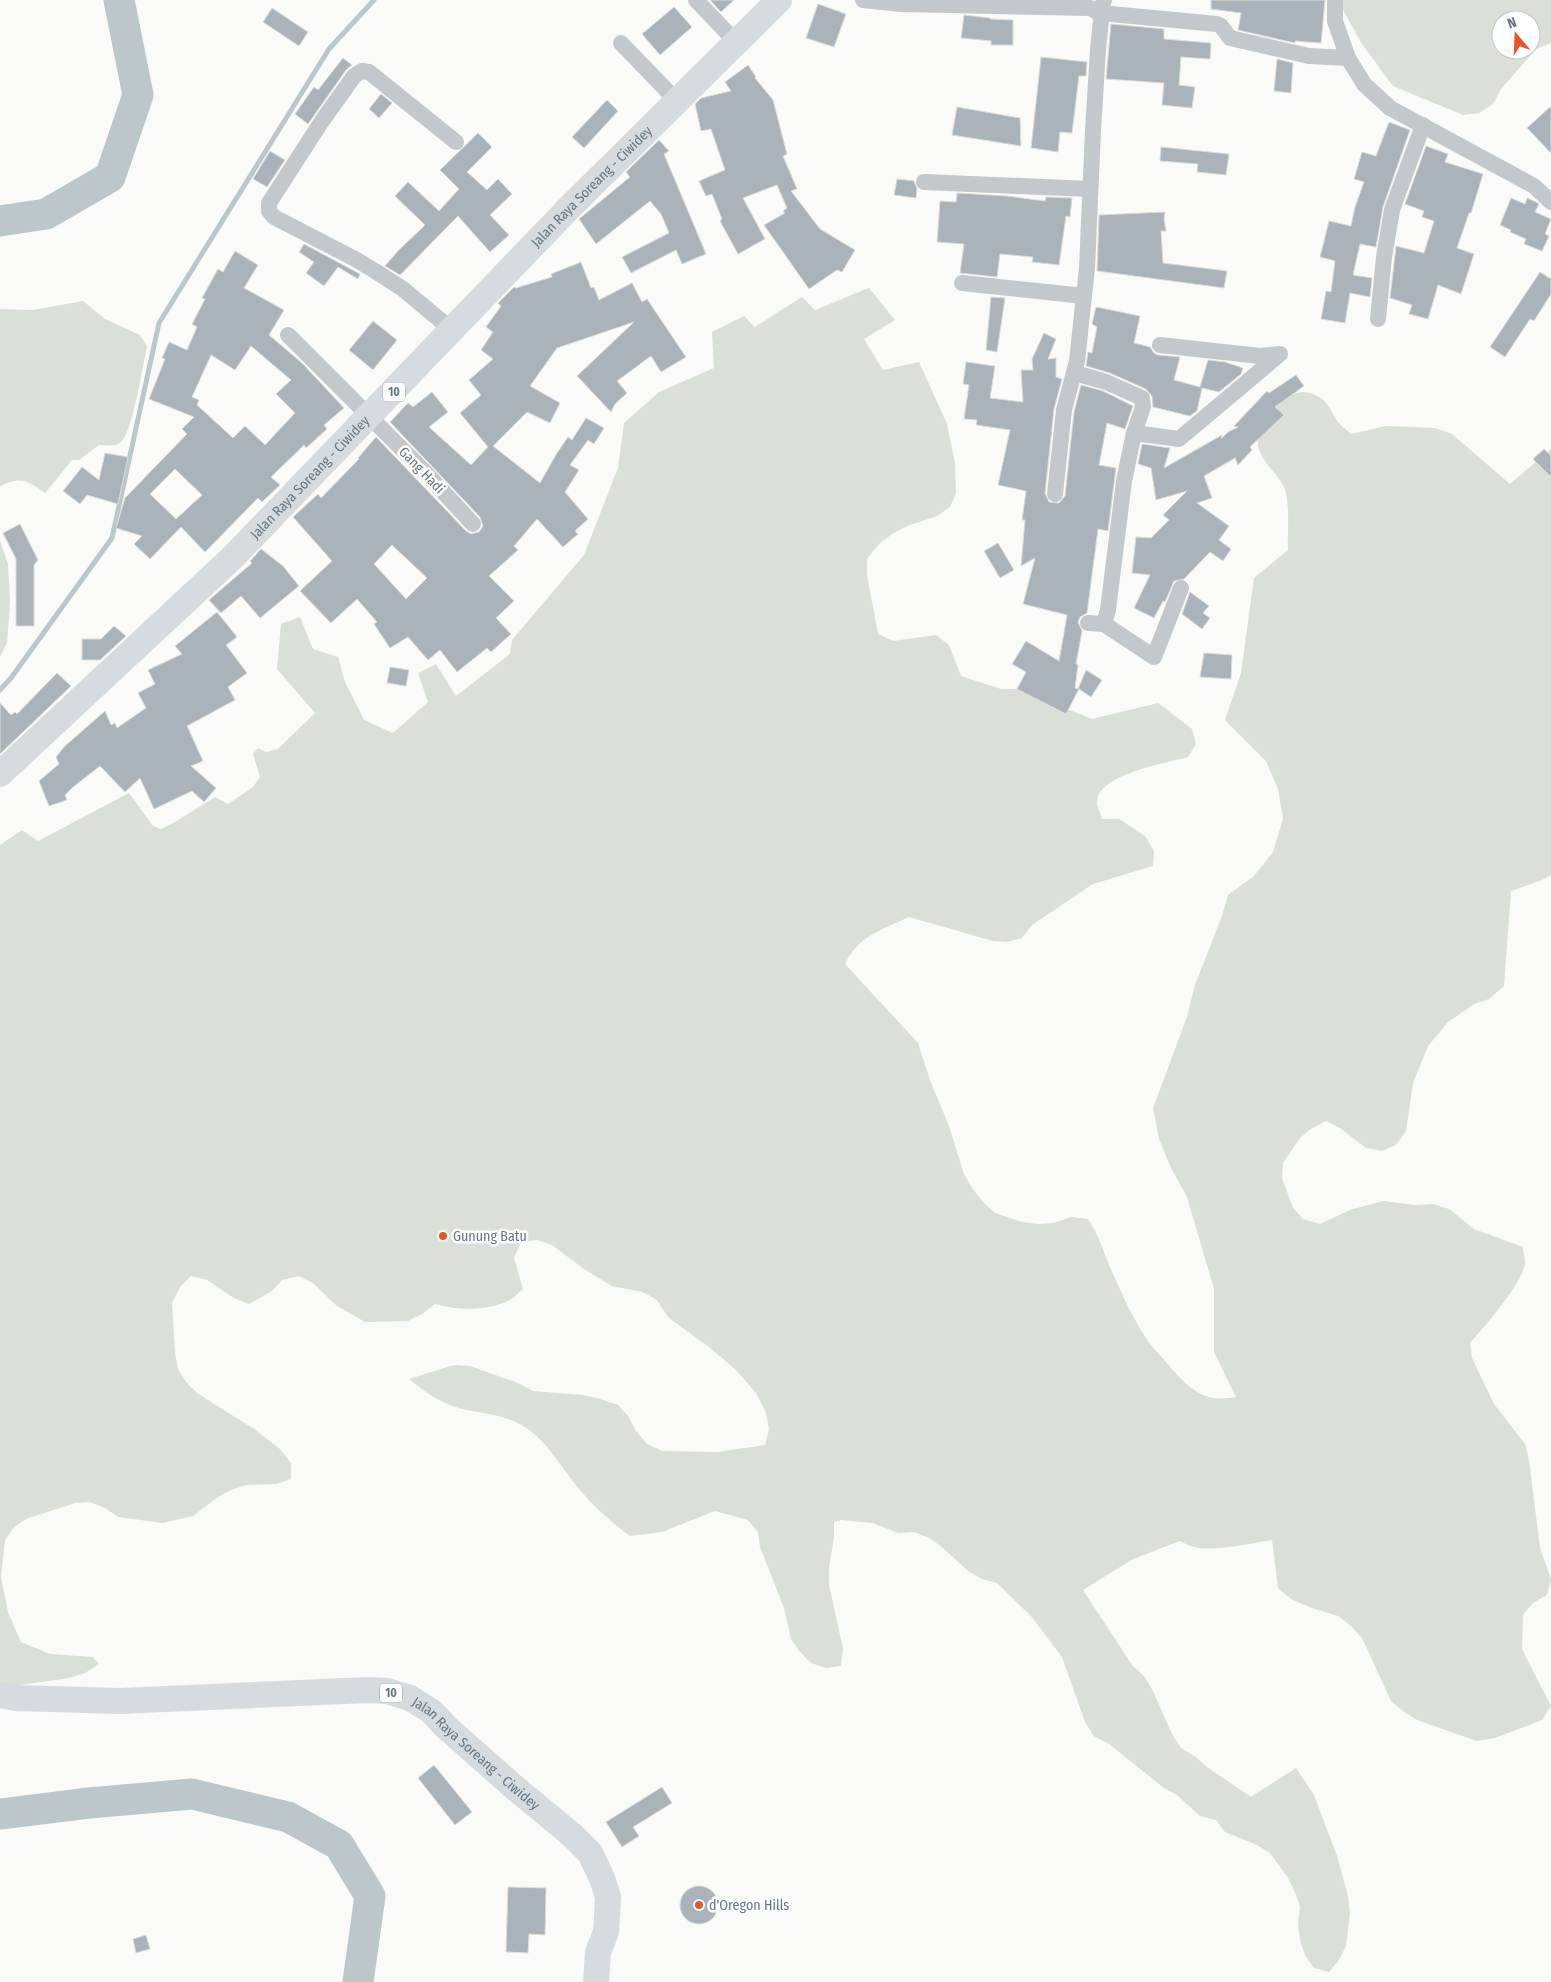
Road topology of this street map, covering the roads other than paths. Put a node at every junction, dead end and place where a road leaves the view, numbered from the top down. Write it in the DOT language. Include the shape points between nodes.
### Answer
graph roads {
  1 [pos="696,0"];
  2 [pos="779,0"];
  3 [pos="863,0"];
  4 [pos="1335,0"];
  5 [pos="1102,7"];
  6 [pos="736,42"];
  7 [pos="621,43"];
  8 [pos="1348,58"];
  9 [pos="676,100"];
  10 [pos="1423,125"];
  11 [pos="456,142"];
  12 [pos="924,182"];
  13 [pos="1090,189"];
  14 [pos="1551,202"];
  15 [pos="962,283"];
  16 [pos="1084,296"];
  17 [pos="1378,319"];
  18 [pos="452,330"];
  19 [pos="288,335"];
  20 [pos="1160,345"];
  21 [pos="1075,374"];
  22 [pos="369,417"];
  23 [pos="1134,434"];
  24 [pos="1055,494"];
  25 [pos="473,524"];
  26 [pos="1181,588"];
  27 [pos="0,774"];
  28 [pos="0,1695"];
  29 [pos="596,1982"];
  1 -- 6 [label="street"];
  2 -- 6 [label="highway, Jalan Raya Soreang - Ciwidey / 10"];
  3 -- 5 [label="street" via="900,4"];
  4 -- 8 [label="street" via="1335,22"];
  5 -- 8 [label="street" via="1217,24 1230,38 1309,56"];
  5 -- 13 [label="street"];
  6 -- 9 [label="highway, Jalan Raya Soreang - Ciwidey / 10"];
  7 -- 9 [label="street"];
  8 -- 10 [label="street" via="1364,84 1390,108"];
  9 -- 18 [label="highway, Jalan Raya Soreang - Ciwidey / 10"];
  10 -- 14 [label="street" via="1534,186"];
  10 -- 17 [label="street" via="1392,210"];
  11 -- 18 [label="street" via="369,72 362,71 354,76 322,121 269,203 269,211 274,217 355,259 403,289"];
  12 -- 13 [label="street"];
  13 -- 16 [label="street"];
  15 -- 16 [label="street"];
  16 -- 21 [label="street"];
  18 -- 22 [label="highway, Jalan Raya Soreang - Ciwidey / 10"];
  19 -- 22 [label="street, Gang Hadi"];
  20 -- 23 [label="street" via="1260,356 1280,354 1179,439"];
  21 -- 23 [label="street" via="1106,382 1142,398 1144,407"];
  21 -- 24 [label="street" via="1064,410"];
  22 -- 25 [label="street, Gang Hadi"];
  22 -- 27 [label="highway, Jalan Raya Soreang - Ciwidey / 10" via="232,558"];
  23 -- 26 [label="street" via="1124,481 1108,610 1096,624 1152,657 1156,656"];
  28 -- 29 [label="highway, Jalan Raya Soreang - Ciwidey / 10" via="120,1701 367,1690 410,1698 431,1711 590,1853 608,1898 606,1932 598,1952"];
}
